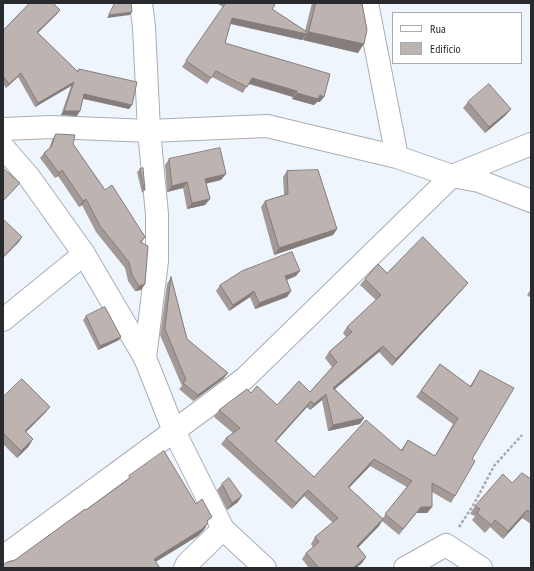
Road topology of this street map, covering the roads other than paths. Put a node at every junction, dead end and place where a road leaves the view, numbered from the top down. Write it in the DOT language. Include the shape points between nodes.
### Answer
graph roads {
  1 [pos="142,3"];
  2 [pos="367,3"];
  3 [pos="3,129"];
  4 [pos="149,130"];
  5 [pos="531,144"];
  6 [pos="3,147"];
  7 [pos="397,156"];
  8 [pos="452,176"];
  9 [pos="531,201"];
  10 [pos="84,254"];
  11 [pos="3,320"];
  12 [pos="145,358"];
  13 [pos="174,431"];
  14 [pos="223,529"];
  15 [pos="3,557"];
  16 [pos="185,568"];
  17 [pos="265,568"];
  18 [pos="405,568"];
  19 [pos="481,568"];
  1 -- 4 [label="street"];
  2 -- 7 [label="street"];
  3 -- 4 [label="street" via="52,127"];
  4 -- 7 [label="street" via="267,126"];
  4 -- 12 [label="street" via="157,214 157,261"];
  5 -- 8 [label="street"];
  6 -- 10 [label="street" via="29,177"];
  7 -- 8 [label="street"];
  8 -- 9 [label="street" via="479,181"];
  8 -- 13 [label="street" via="244,379"];
  10 -- 11 [label="street"];
  10 -- 12 [label="street"];
  12 -- 13 [label="street"];
  13 -- 14 [label="street"];
  13 -- 15 [label="street"];
  14 -- 16 [label="street" via="186,564"];
  14 -- 17 [label="street"];
  18 -- 19 [label="street" via="446,546"];
}
